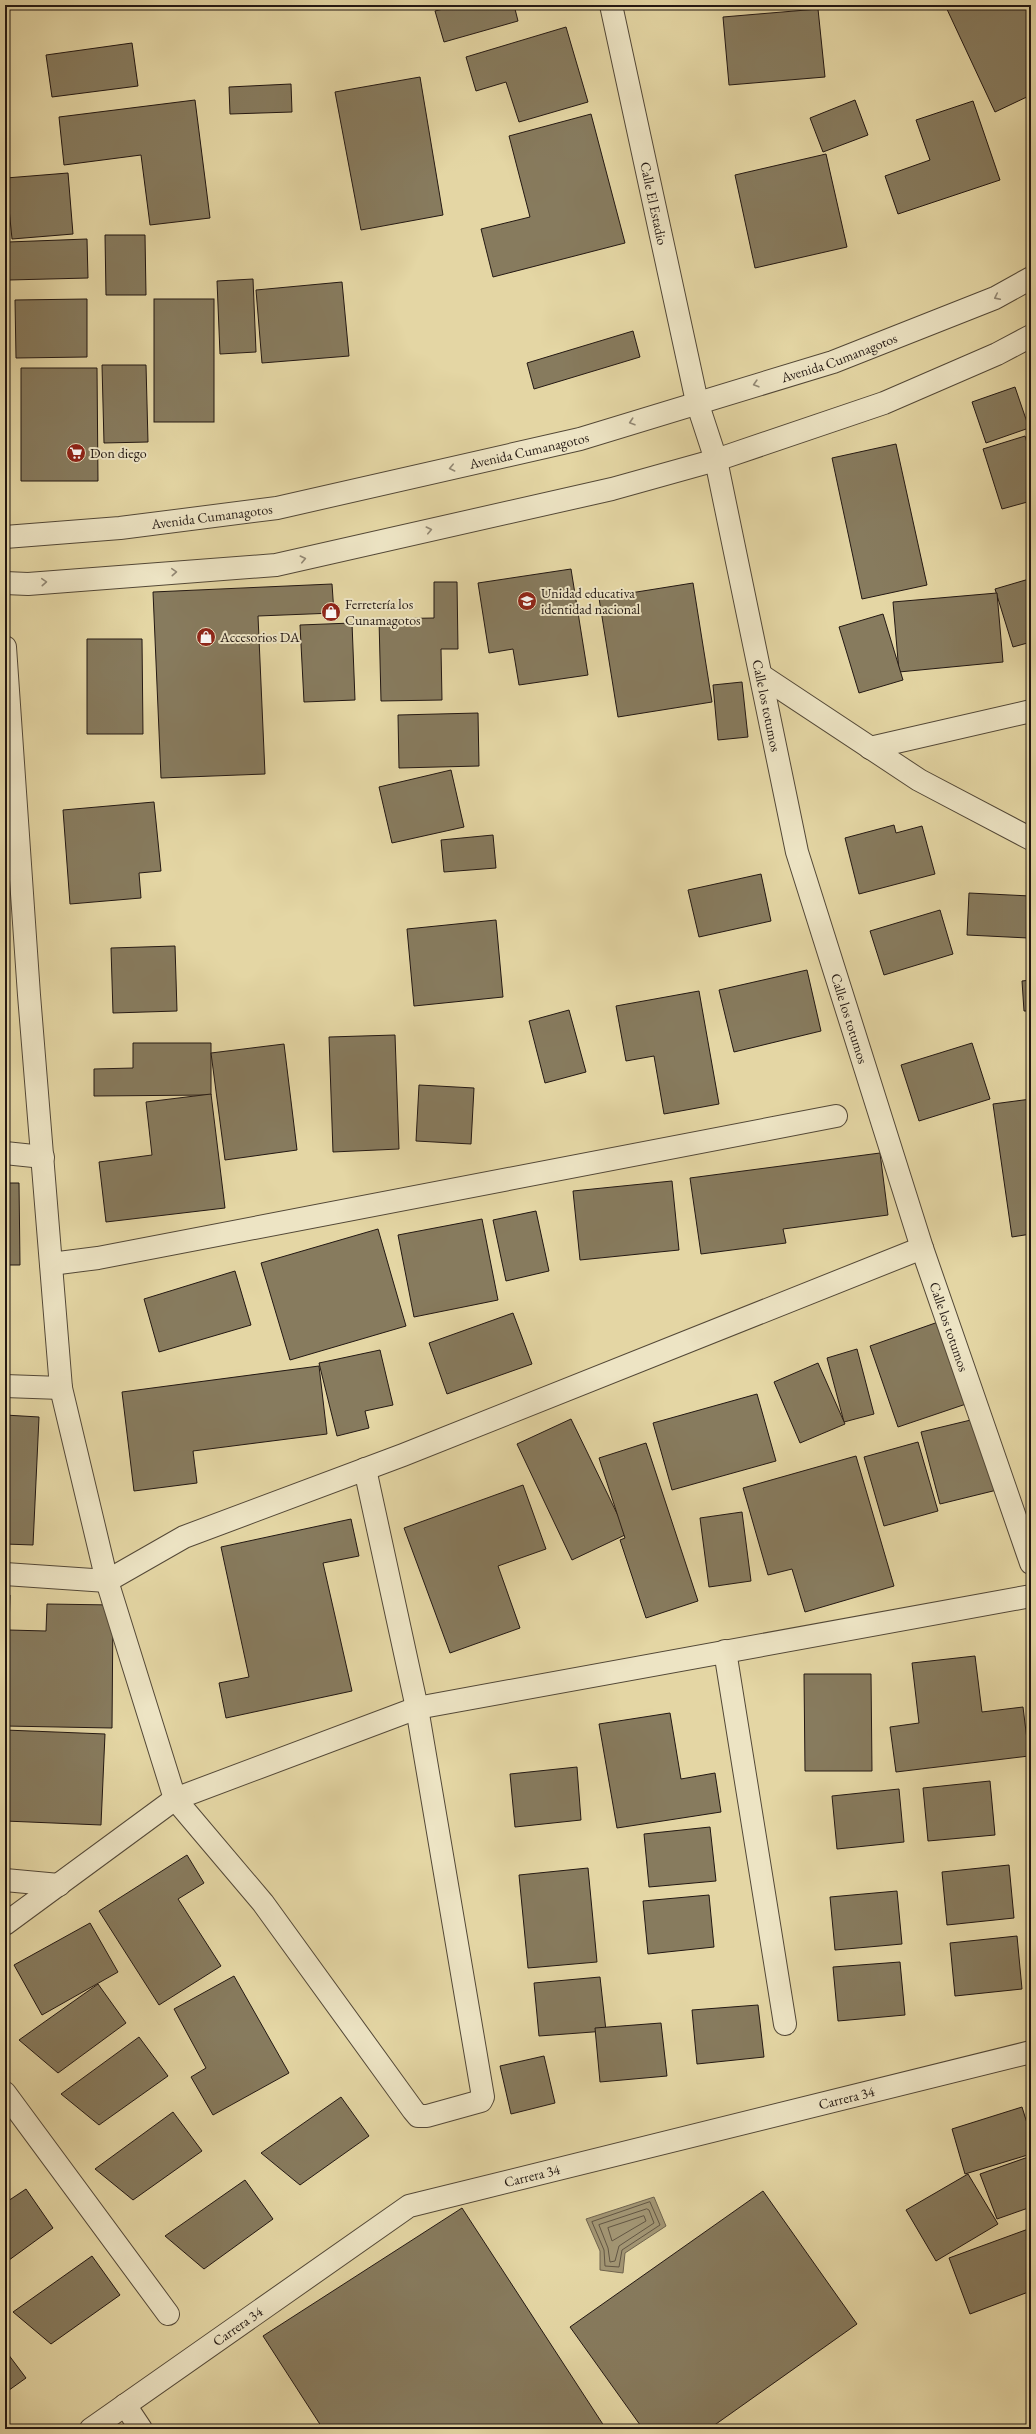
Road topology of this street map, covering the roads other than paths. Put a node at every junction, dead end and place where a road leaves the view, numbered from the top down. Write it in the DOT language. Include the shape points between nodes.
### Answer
graph roads {
  1 [pos="611,5"];
  2 [pos="1031,278"];
  3 [pos="1031,336"];
  4 [pos="697,402"];
  5 [pos="716,460"];
  6 [pos="5,536"];
  7 [pos="5,583"];
  8 [pos="5,647"];
  9 [pos="762,676"];
  10 [pos="1031,711"];
  11 [pos="870,748"];
  12 [pos="1031,839"];
  13 [pos="836,1116"];
  14 [pos="5,1153"];
  15 [pos="43,1157"];
  16 [pos="922,1248"];
  17 [pos="51,1264"];
  18 [pos="5,1386"];
  19 [pos="61,1388"];
  20 [pos="365,1469"];
  21 [pos="1031,1563"];
  22 [pos="5,1574"];
  23 [pos="107,1581"];
  24 [pos="1031,1596"];
  25 [pos="725,1651"];
  26 [pos="417,1708"];
  27 [pos="175,1799"];
  28 [pos="5,1880"];
  29 [pos="59,1885"];
  30 [pos="5,1924"];
  31 [pos="784,2024"];
  32 [pos="1031,2052"];
  33 [pos="5,2093"];
  34 [pos="168,2314"];
  35 [pos="125,2405"];
  36 [pos="91,2429"];
  37 [pos="141,2429"];
  1 -- 4 [label="street, Calle El Estadio"];
  2 -- 4 [label="street, Avenida Cumanagotos, one-way" via="995,298 833,362"];
  3 -- 5 [label="street" via="997,354 884,403"];
  4 -- 5 [label="street, Calle El Estadio"];
  4 -- 6 [label="street, Avenida Cumanagotos, one-way" via="580,439 277,508 120,528"];
  7 -- 5 [label="street, one-way" via="28,584 276,565 612,489"];
  5 -- 9 [label="street, Calle los totumos"];
  8 -- 15 [label="street"];
  9 -- 11 [label="street"];
  9 -- 16 [label="street, Calle los totumos" via="797,852"];
  10 -- 11 [label="street"];
  11 -- 12 [label="street" via="919,780"];
  13 -- 17 [label="street" via="98,1258"];
  14 -- 15 [label="street"];
  15 -- 17 [label="street"];
  16 -- 20 [label="street"];
  16 -- 21 [label="street, Calle los totumos"];
  17 -- 19 [label="street"];
  18 -- 19 [label="street"];
  19 -- 23 [label="street"];
  20 -- 23 [label="street" via="184,1537"];
  20 -- 26 [label="street"];
  22 -- 23 [label="street"];
  23 -- 27 [label="street"];
  24 -- 25 [label="street"];
  25 -- 26 [label="street"];
  25 -- 31 [label="street"];
  26 -- 27 [label="street"];
  26 -- 27 [label="street" via="483,2092 481,2101 427,2116 418,2116 263,1903"];
  27 -- 29 [label="street"];
  28 -- 29 [label="street"];
  29 -- 30 [label="street"];
  32 -- 35 [label="street, Carrera 34" via="409,2206"];
  33 -- 34 [label="street"];
  35 -- 36 [label="street, Carrera 34"];
  35 -- 37 [label="street"];
}
